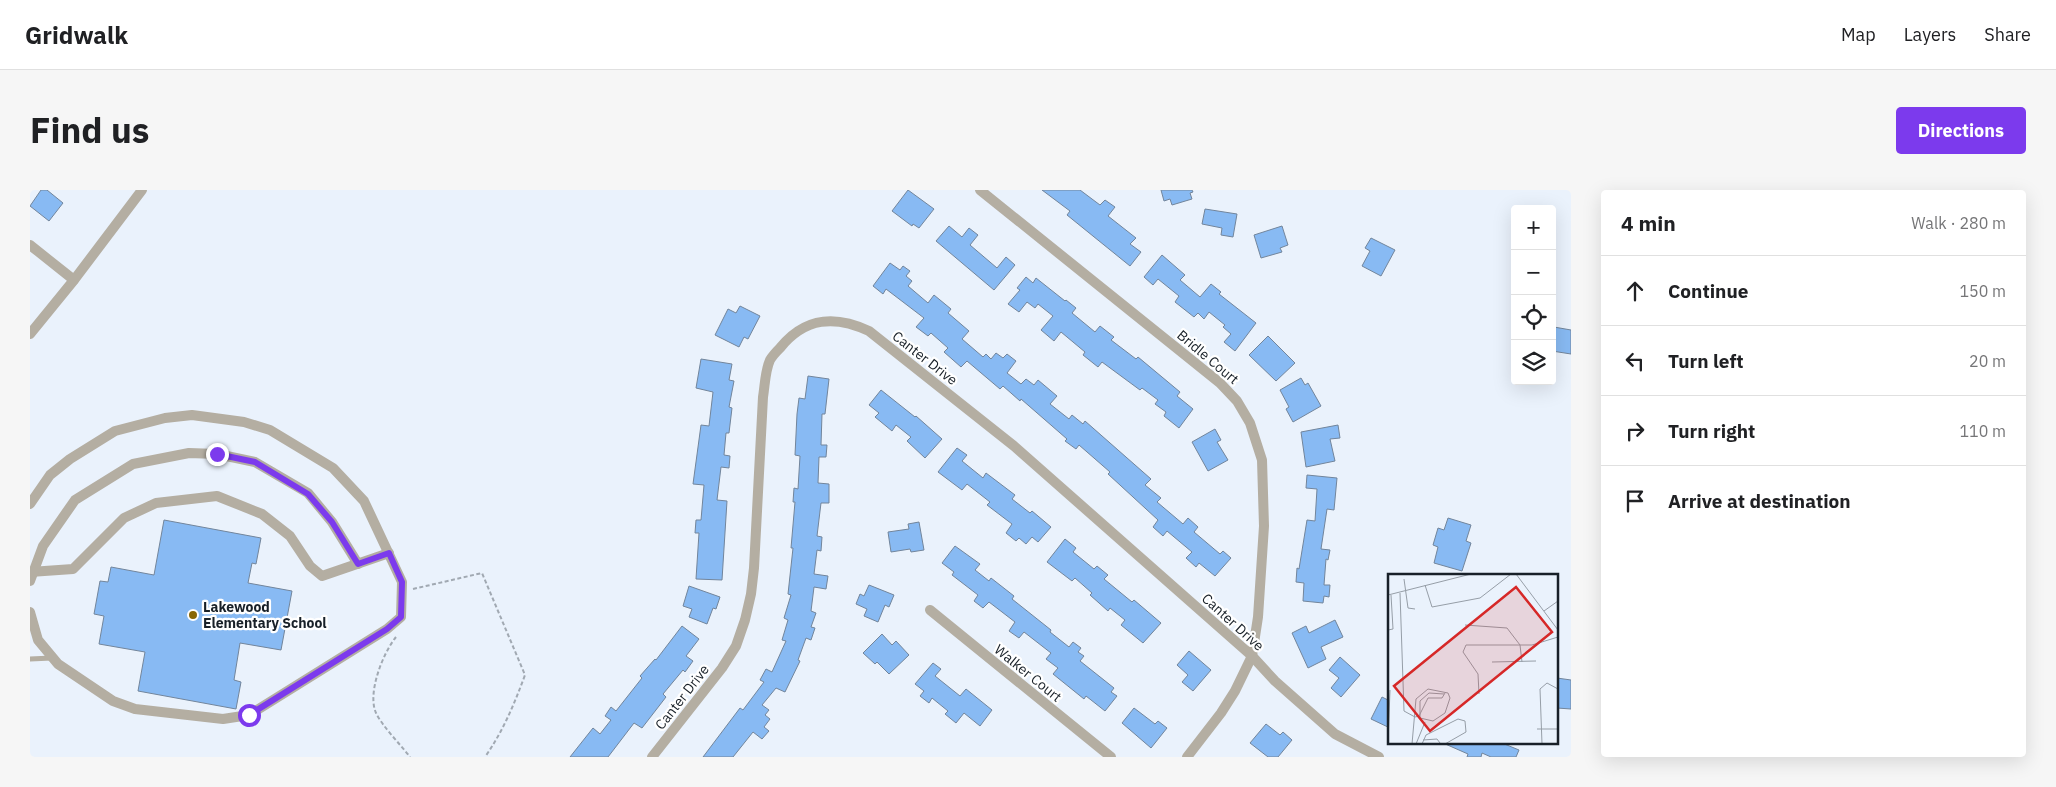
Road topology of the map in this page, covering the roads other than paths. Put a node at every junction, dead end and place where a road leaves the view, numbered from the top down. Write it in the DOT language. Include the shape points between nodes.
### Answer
graph roads {
  1 [pos="142,190"];
  2 [pos="980,190"];
  3 [pos="30,245"];
  4 [pos="74,280"];
  5 [pos="30,334"];
  6 [pos="30,504"];
  7 [pos="389,553"];
  8 [pos="358,564"];
  9 [pos="31,575"];
  10 [pos="930,610"];
  11 [pos="30,612"];
  12 [pos="1252,656"];
  13 [pos="52,658"];
  14 [pos="30,659"];
  15 [pos="652,757"];
  16 [pos="1110,757"];
  17 [pos="1187,757"];
  18 [pos="1379,757"];
  1 -- 4 [label="street"];
  2 -- 12 [label="street, Bridle Court" via="1220,382 1250,423 1262,460 1264,526"];
  3 -- 4 [label="street"];
  4 -- 5 [label="street"];
  6 -- 7 [label="street" via="50,475 70,458 115,431 165,418 219,417 270,430 332,468 364,502"];
  7 -- 8 [label="street"];
  7 -- 13 [label="street" via="402,582 401,617 249,715 223,719 135,709 113,701"];
  8 -- 9 [label="street" via="322,576 310,566 290,536 262,514 217,496 156,503 124,518 73,569"];
  8 -- 9 [label="street" via="332,522 308,494 255,462 217,454 189,453 133,464 75,500 43,546"];
  10 -- 16 [label="street, Walker Court"];
  11 -- 13 [label="street" via="38,640"];
  12 -- 15 [label="street, Canter Drive" via="1014,446 869,331 845,321 832,320 808,325 787,339 766,371 754,568 746,620 736,646 722,668"];
  12 -- 17 [label="street, Bridle Court" via="1225,706"];
  12 -- 18 [label="street, Canter Drive" via="1275,682 1335,734"];
  13 -- 14 [label="lane"];
}
